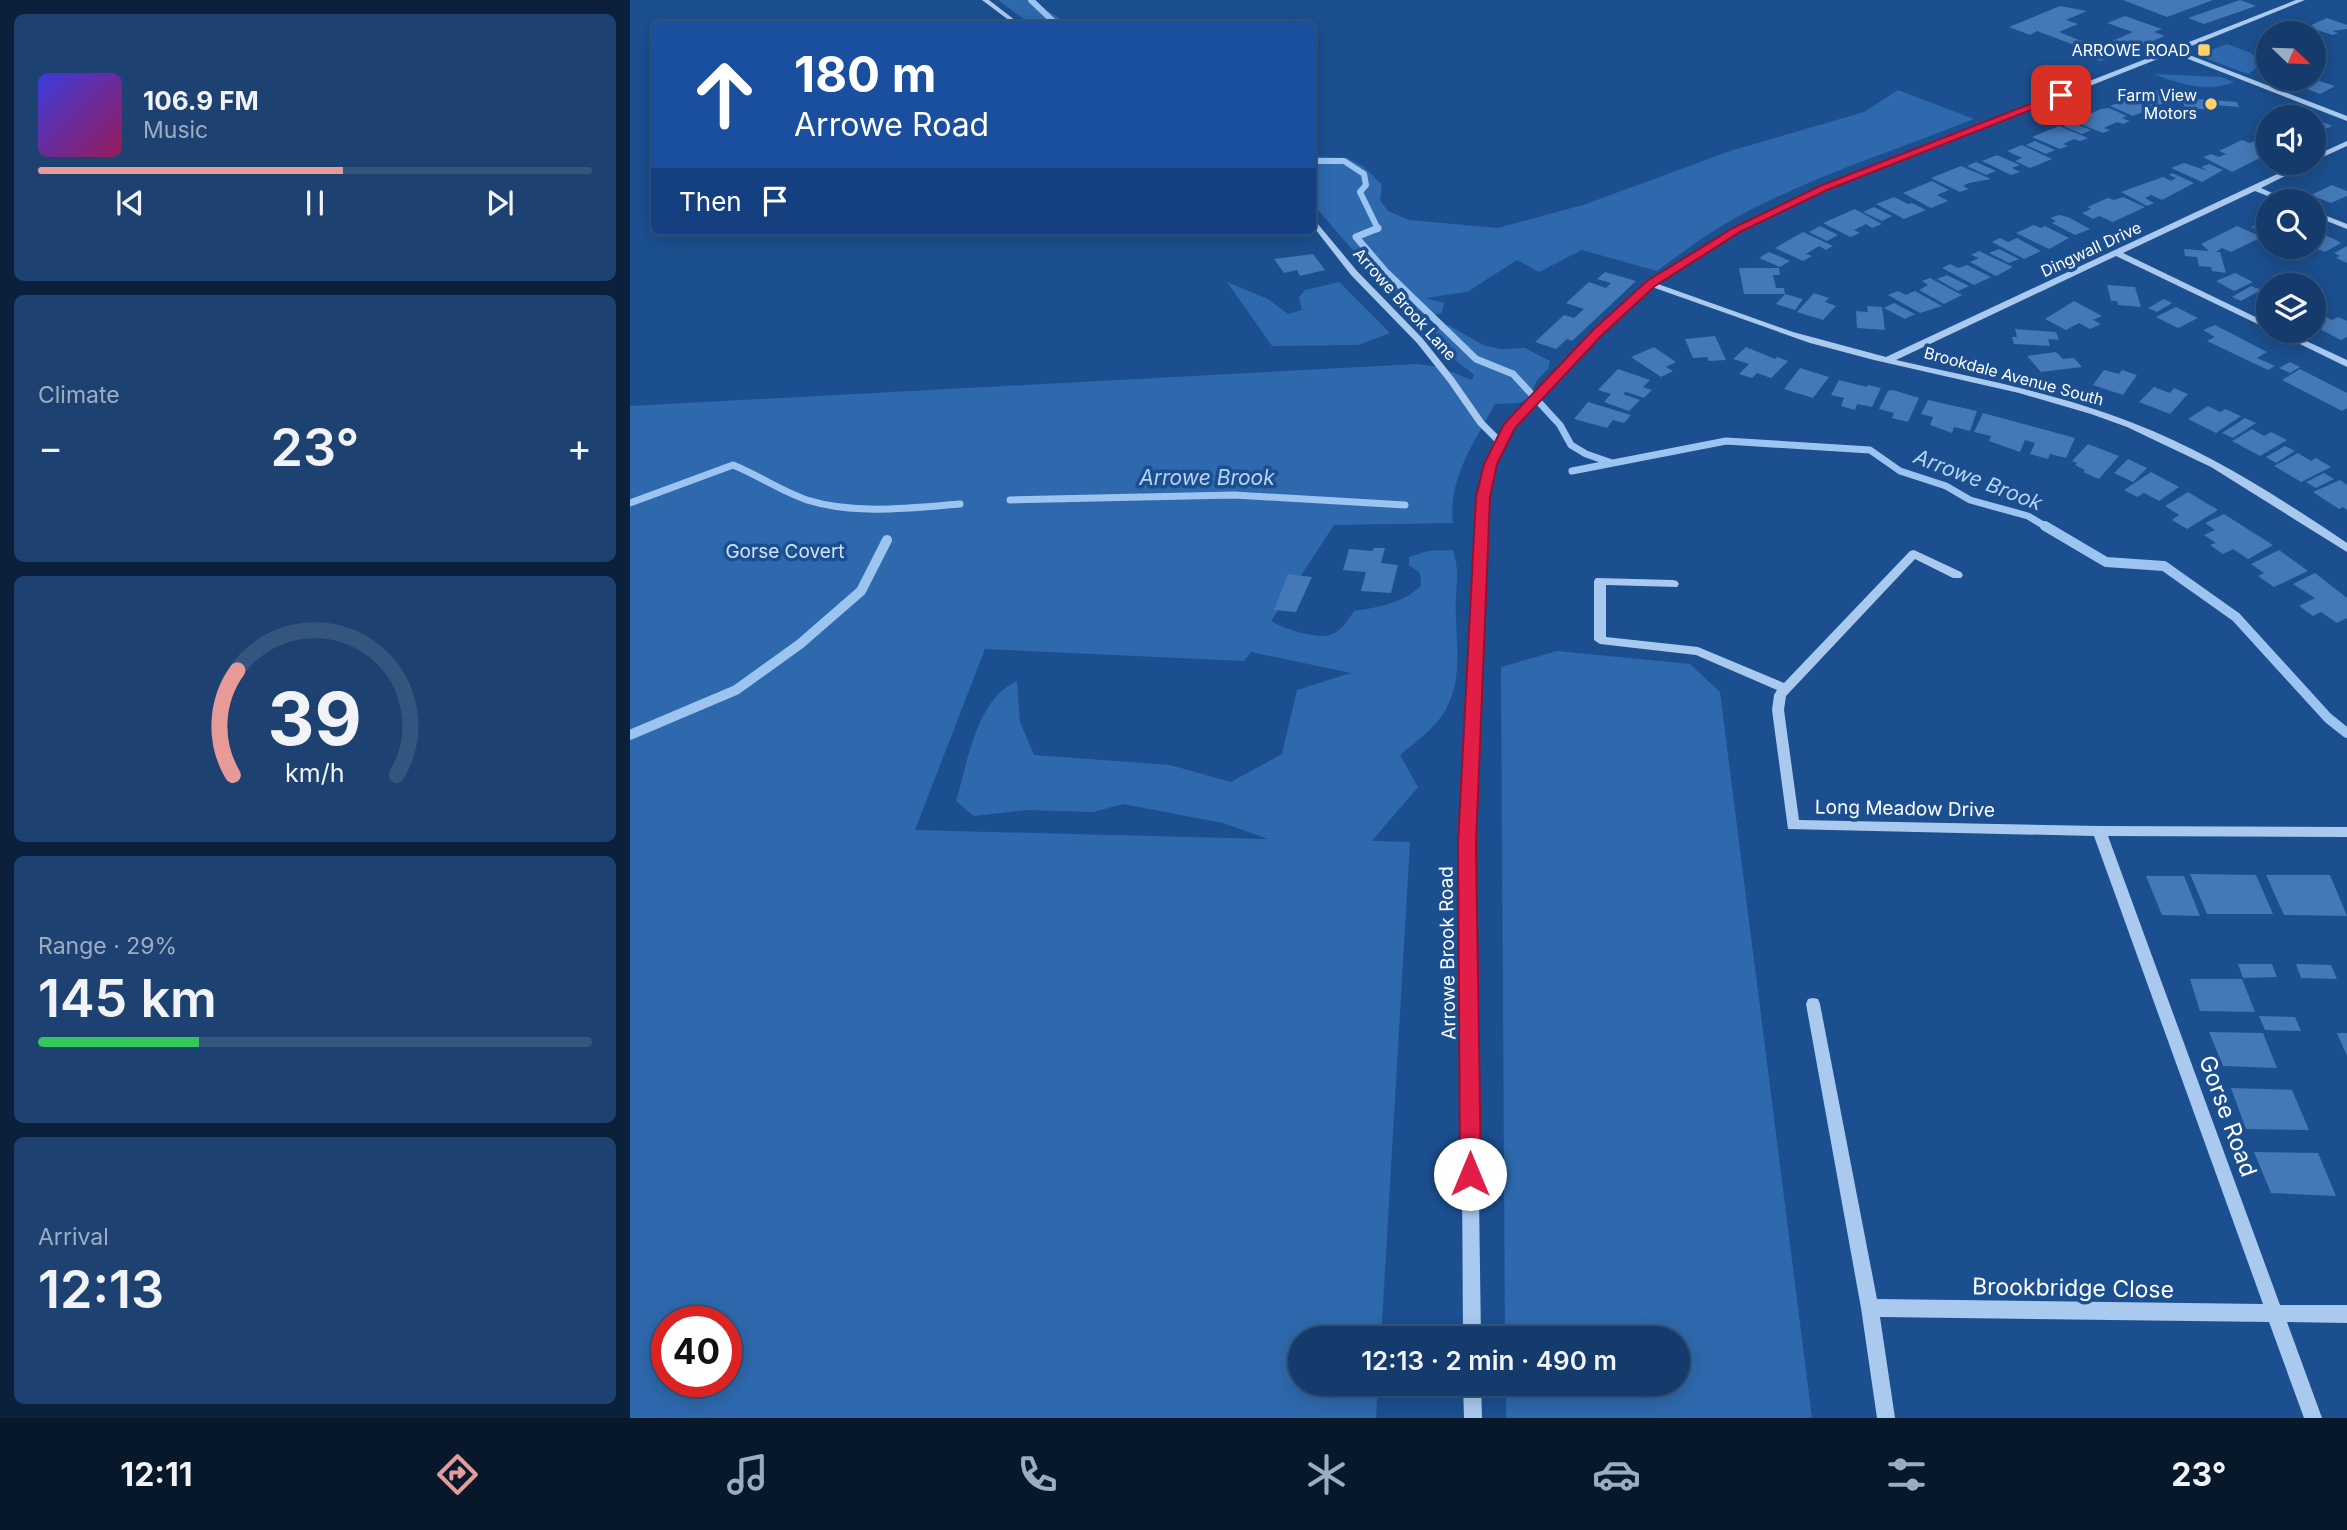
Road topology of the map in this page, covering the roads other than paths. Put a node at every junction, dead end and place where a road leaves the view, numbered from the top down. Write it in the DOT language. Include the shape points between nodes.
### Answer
graph roads {
  1 [pos="985,0"];
  2 [pos="2302,0"];
  3 [pos="1013,21"];
  4 [pos="2173,51"];
  5 [pos="2347,119"];
  6 [pos="2347,143"];
  7 [pos="2326,153"];
  8 [pos="2282,175"];
  9 [pos="2255,188"];
  10 [pos="2326,218"];
  11 [pos="1316,224"];
  12 [pos="2347,227"];
  13 [pos="2115,252"];
  14 [pos="1651,284"];
  15 [pos="2256,320"];
  16 [pos="2303,343"];
  17 [pos="1888,360"];
  18 [pos="2347,364"];
  19 [pos="1501,443"];
  20 [pos="2347,548"];
  21 [pos="1957,575"];
  22 [pos="1673,584"];
  23 [pos="1786,689"];
  24 [pos="2099,831"];
  25 [pos="2347,832"];
  26 [pos="1813,1004"];
  27 [pos="1870,1308"];
  28 [pos="2276,1313"];
  29 [pos="2347,1314"];
  30 [pos="1472,1326"];
  31 [pos="1472,1396"];
  32 [pos="1473,1418"];
  33 [pos="1886,1418"];
  34 [pos="2314,1418"];
  1 -- 3 [label="street"];
  2 -- 4 [label="street"];
  4 -- 5 [label="street"];
  4 -- 14 [label="street" via="1824,188 1737,230"];
  6 -- 7 [label="street"];
  8 -- 9 [label="street, Dingwall Drive"];
  9 -- 13 [label="street, Dingwall Drive"];
  10 -- 12 [label="street"];
  11 -- 19 [label="street, Arrowe Brook Lane" via="1353,273 1420,341"];
  13 -- 15 [label="street"];
  13 -- 17 [label="street, Dingwall Drive"];
  14 -- 17 [label="street, Brookdale Avenue South" via="1765,326"];
  14 -- 19 [label="street" via="1525,408"];
  16 -- 18 [label="street"];
  17 -- 20 [label="street, Brookdale Avenue South" via="2073,405 2127,424 2182,447"];
  19 -- 30 [label="street, Arrowe Brook Road" via="1485,483 1467,844"];
  21 -- 23 [label="street" via="1914,554"];
  22 -- 23 [label="street" via="1600,580 1600,640 1698,651"];
  23 -- 24 [label="street, Long Meadow Drive" via="1777,710 1793,825"];
  24 -- 25 [label="street, Long Meadow Drive"];
  24 -- 28 [label="street, Gorse Road"];
  26 -- 27 [label="street"];
  27 -- 28 [label="street, Brookbridge Close"];
  27 -- 33 [label="street"];
  28 -- 29 [label="street, Brookbridge Close"];
  28 -- 34 [label="street, Gorse Road"];
  31 -- 32 [label="street"];
}
